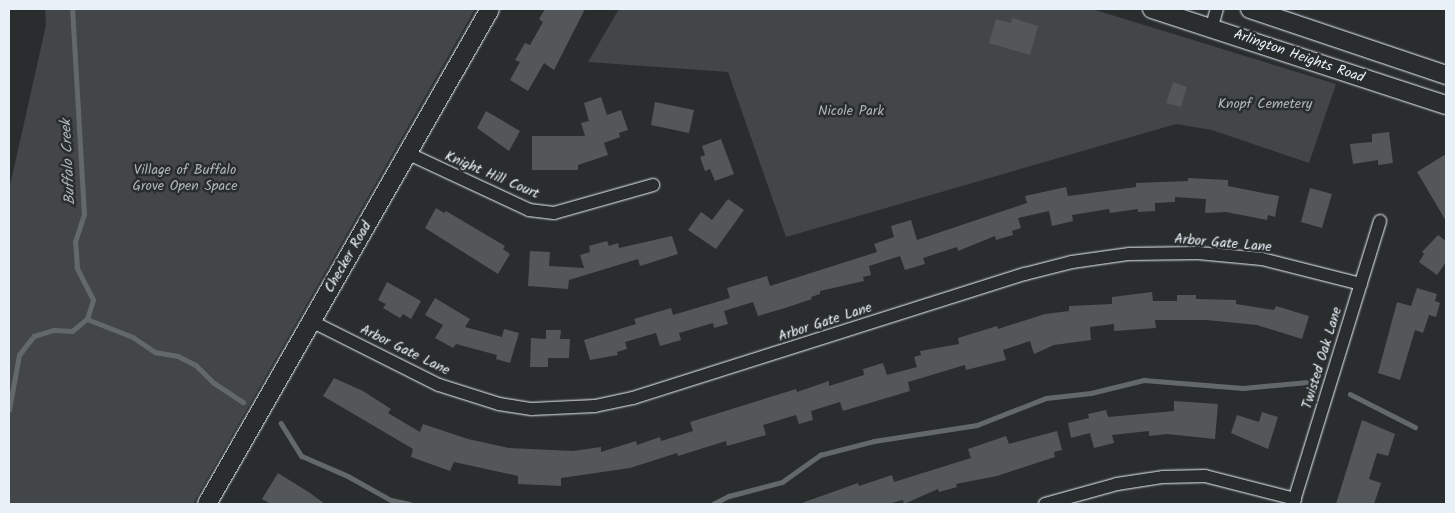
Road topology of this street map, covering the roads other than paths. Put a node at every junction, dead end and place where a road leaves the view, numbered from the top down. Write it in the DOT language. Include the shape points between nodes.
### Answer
graph roads {
  1 [pos="490,9"];
  2 [pos="1152,9"];
  3 [pos="1217,9"];
  4 [pos="1250,9"];
  5 [pos="1212,26"];
  6 [pos="1446,75"];
  7 [pos="1446,105"];
  8 [pos="407,153"];
  9 [pos="653,185"];
  10 [pos="1380,220"];
  11 [pos="1361,284"];
  12 [pos="312,321"];
  13 [pos="1294,501"];
  14 [pos="207,504"];
  15 [pos="1044,504"];
  1 -- 8 [label="street, Checker Road"];
  2 -- 5 [label="street, Arlington Heights Road"];
  3 -- 5 [label="street"];
  4 -- 6 [label="street, Arlington Heights Road"];
  5 -- 7 [label="street, Arlington Heights Road"];
  8 -- 9 [label="street, Knight Hill Court" via="529,210 554,214"];
  8 -- 12 [label="street, Checker Road"];
  10 -- 11 [label="street, Twisted Oak Lane"];
  11 -- 12 [label="street, Arbor Gate Lane" via="1262,258 1198,253 1110,256 1025,274 633,398 595,406 532,409 499,404 439,385"];
  11 -- 13 [label="street, Twisted Oak Lane"];
  12 -- 14 [label="street, Checker Road"];
  13 -- 15 [label="street" via="1205,476 1163,477 1117,484"];
}
